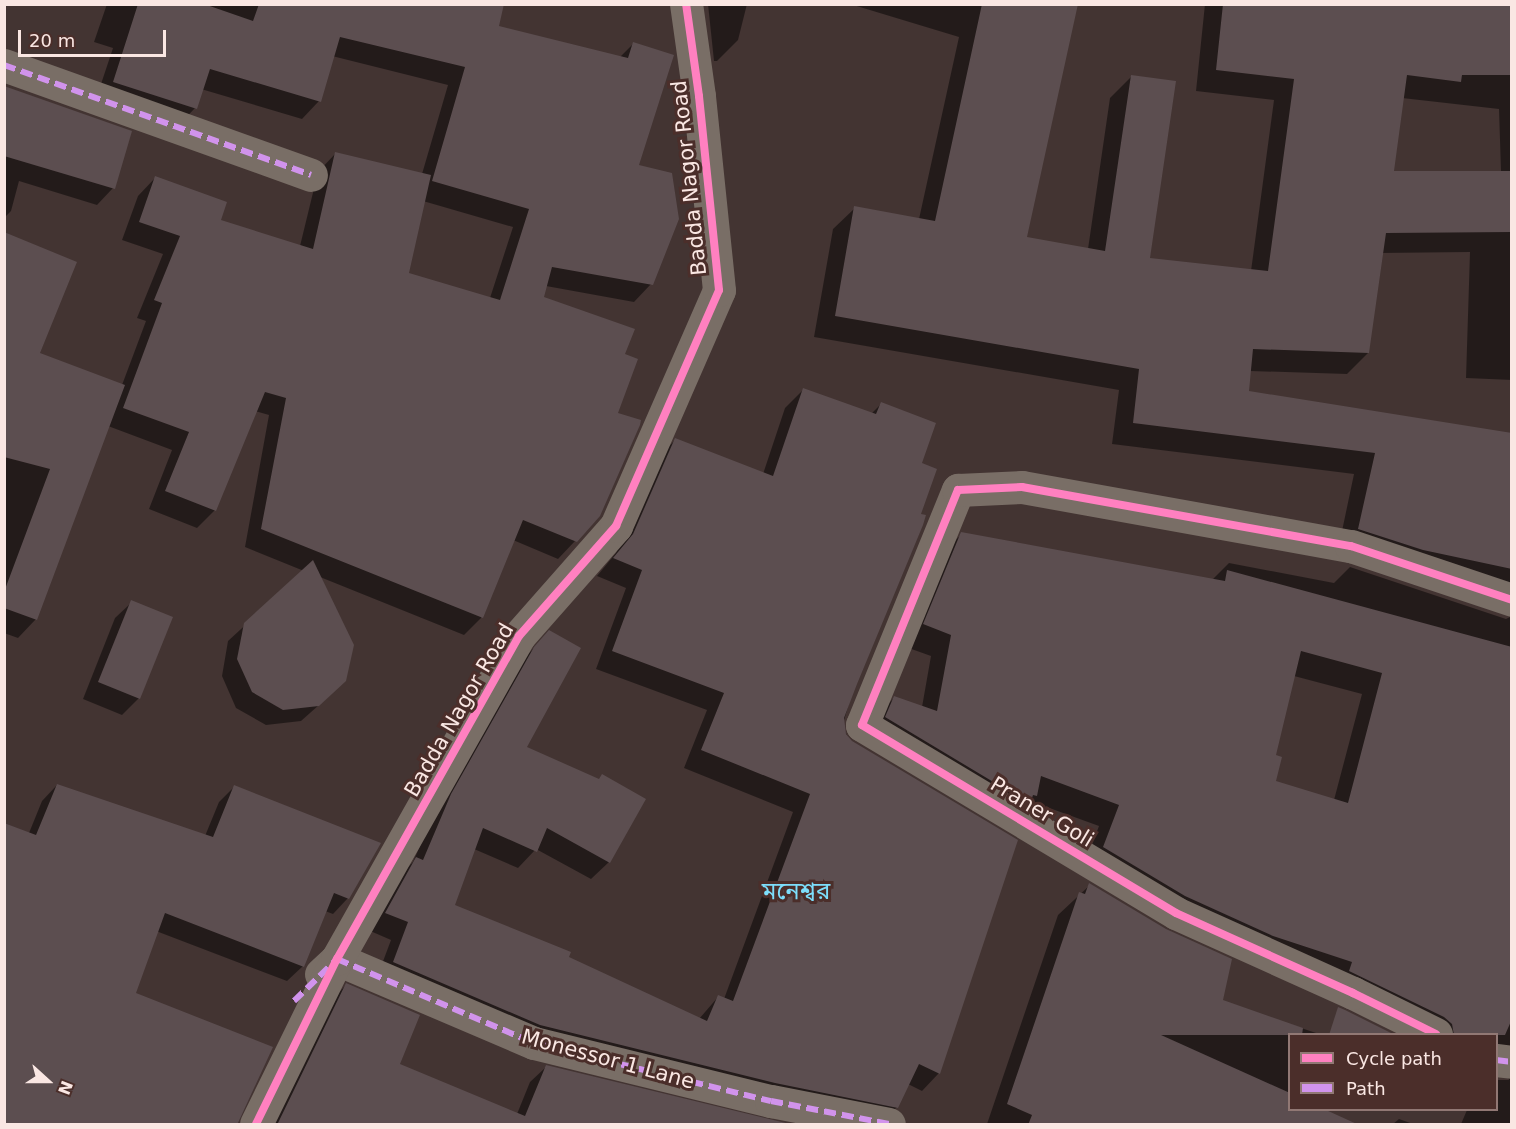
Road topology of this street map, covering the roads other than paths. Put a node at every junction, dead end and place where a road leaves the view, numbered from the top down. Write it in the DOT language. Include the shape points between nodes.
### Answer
graph roads {
  1 [pos="686,4"];
  2 [pos="4,65"];
  3 [pos="311,175"];
  4 [pos="1512,600"];
  5 [pos="337,959"];
  6 [pos="294,1001"];
  7 [pos="1432,1033"];
  8 [pos="256,1125"];
  9 [pos="889,1125"];
  1 -- 5 [label="street, Badda Nagor Road" via="719,290 616,526 519,636"];
  2 -- 3 [label="street"];
  4 -- 7 [label="street, Praner Goli" via="1351,546 1022,487 958,490 862,725 1176,913"];
  5 -- 6 [label="street"];
  5 -- 8 [label="street, Badda Nagor Road"];
  5 -- 9 [label="street, Monessor 1 Lane" via="534,1043 771,1101"];
}
